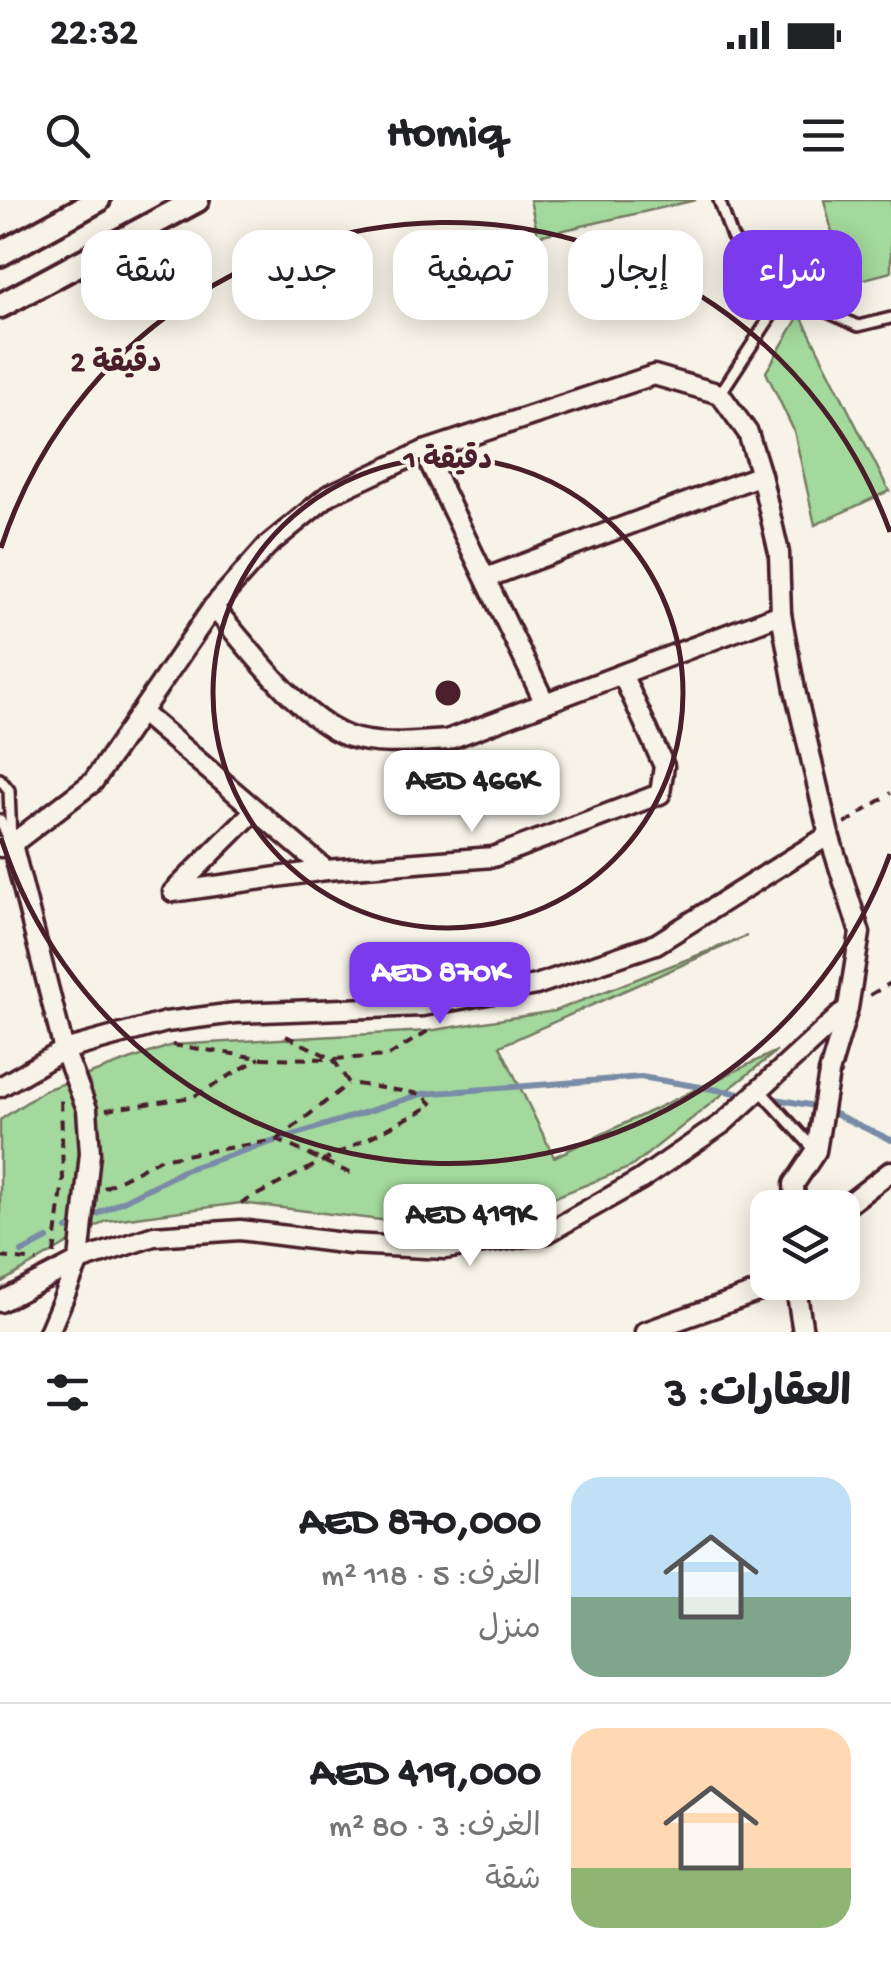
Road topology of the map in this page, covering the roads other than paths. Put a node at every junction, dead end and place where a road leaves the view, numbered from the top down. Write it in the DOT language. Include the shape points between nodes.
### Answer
graph roads {
  1 [pos="98,200"];
  2 [pos="197,200"];
  3 [pos="719,200"];
  4 [pos="730,230"];
  5 [pos="0,254"];
  6 [pos="0,306"];
  7 [pos="891,318"];
  8 [pos="768,320"];
  9 [pos="845,320"];
  10 [pos="720,394"];
  11 [pos="424,451"];
  12 [pos="761,475"];
  13 [pos="486,578"];
  14 [pos="213,607"];
  15 [pos="781,614"];
  16 [pos="622,674"];
  17 [pos="544,702"];
  18 [pos="142,713"];
  19 [pos="0,779"];
  20 [pos="256,810"];
  21 [pos="0,820"];
  22 [pos="828,834"];
  23 [pos="6,846"];
  24 [pos="326,870"];
  25 [pos="848,1008"];
  26 [pos="64,1050"];
  27 [pos="0,1087"];
  28 [pos="759,1088"];
  29 [pos="816,1152"];
  30 [pos="891,1171"];
  31 [pos="794,1190"];
  32 [pos="860,1195"];
  33 [pos="79,1261"];
  34 [pos="750,1294"];
  35 [pos="798,1300"];
  36 [pos="0,1302"];
  37 [pos="49,1332"];
  38 [pos="645,1332"];
  39 [pos="803,1332"];
  1 -- 5 [label="street"];
  2 -- 6 [label="street"];
  3 -- 4 [label="lane"];
  7 -- 9 [label="lane" via="858,326"];
  8 -- 10 [label="lane"];
  10 -- 11 [label="street" via="654,375"];
  10 -- 12 [label="street" via="748,434"];
  11 -- 13 [label="street"];
  11 -- 14 [label="street" via="330,495 267,546"];
  12 -- 13 [label="street"];
  12 -- 15 [label="street" via="779,553"];
  13 -- 17 [label="street"];
  14 -- 17 [label="street" via="314,716 347,736 391,743 447,740"];
  14 -- 18 [label="street"];
  15 -- 16 [label="street"];
  15 -- 22 [label="street"];
  16 -- 17 [label="street"];
  16 -- 24 [label="street" via="664,766 660,794 493,857"];
  18 -- 20 [label="street"];
  18 -- 23 [label="street" via="93,782"];
  19 -- 23 [label="lane" via="8,790"];
  20 -- 24 [label="street"];
  20 -- 24 [label="street" via="173,892"];
  21 -- 23 [label="lane"];
  22 -- 25 [label="street" via="860,933"];
  22 -- 26 [label="street" via="656,944 536,986 423,1006 166,1022"];
  23 -- 26 [label="street"];
  25 -- 28 [label="street"];
  25 -- 29 [label="street"];
  26 -- 27 [label="street"];
  26 -- 33 [label="street" via="87,1110 90,1154"];
  28 -- 29 [label="lane"];
  28 -- 33 [label="street" via="723,1123 640,1180 547,1232 445,1248 223,1231 154,1236"];
  29 -- 31 [label="street"];
  30 -- 32 [label="street"];
  33 -- 36 [label="street"];
  33 -- 37 [label="street"];
  34 -- 38 [label="street"];
  35 -- 39 [label="street"];
}
